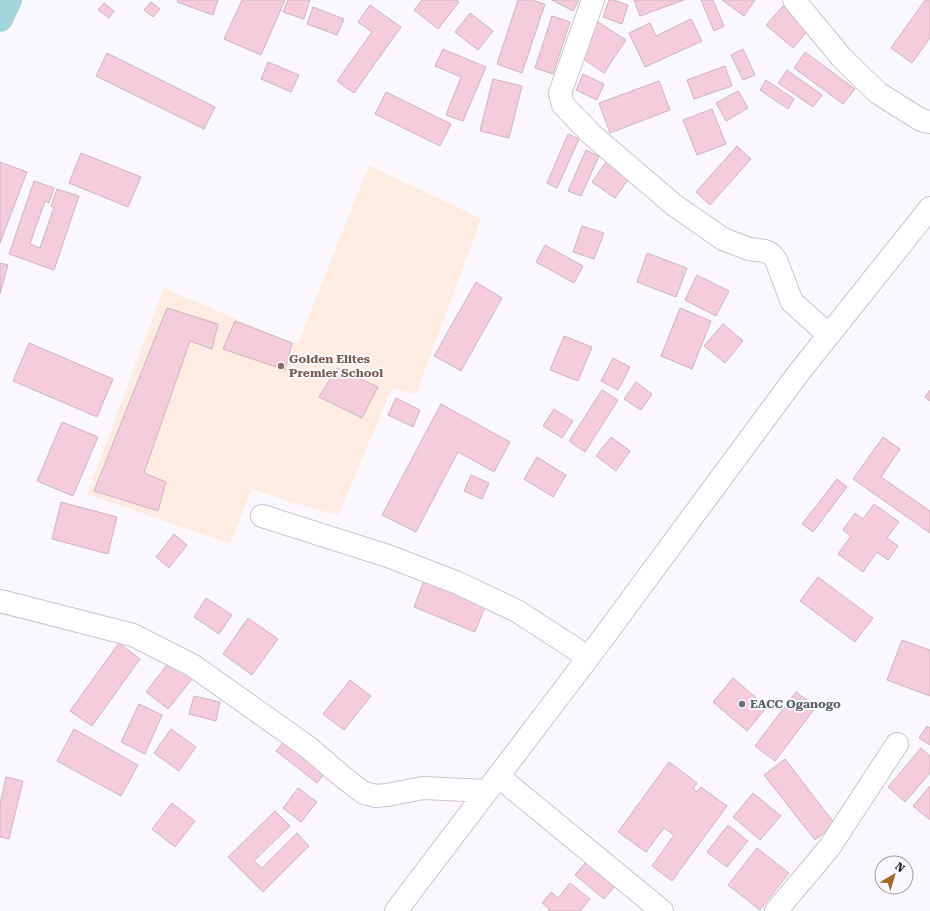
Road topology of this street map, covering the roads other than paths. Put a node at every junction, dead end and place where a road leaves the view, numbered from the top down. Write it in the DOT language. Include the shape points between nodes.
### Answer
graph roads {
  1 [pos="593,0"];
  2 [pos="794,0"];
  3 [pos="930,122"];
  4 [pos="930,208"];
  5 [pos="829,335"];
  6 [pos="262,516"];
  7 [pos="0,601"];
  8 [pos="588,657"];
  9 [pos="897,744"];
  10 [pos="492,783"];
  11 [pos="396,911"];
  12 [pos="662,911"];
  13 [pos="776,911"];
  1 -- 5 [label="street" via="560,93 563,105 591,134 674,205 723,239 771,254 776,260 792,302"];
  2 -- 3 [label="street" via="842,58 878,93 921,120"];
  4 -- 5 [label="street"];
  5 -- 8 [label="street"];
  6 -- 8 [label="street" via="388,556 458,583 517,611"];
  7 -- 10 [label="street" via="132,635 192,665 308,747 364,794 376,796 423,788"];
  8 -- 10 [label="street"];
  9 -- 13 [label="street" via="829,848"];
  10 -- 11 [label="street"];
  10 -- 12 [label="street"];
}
